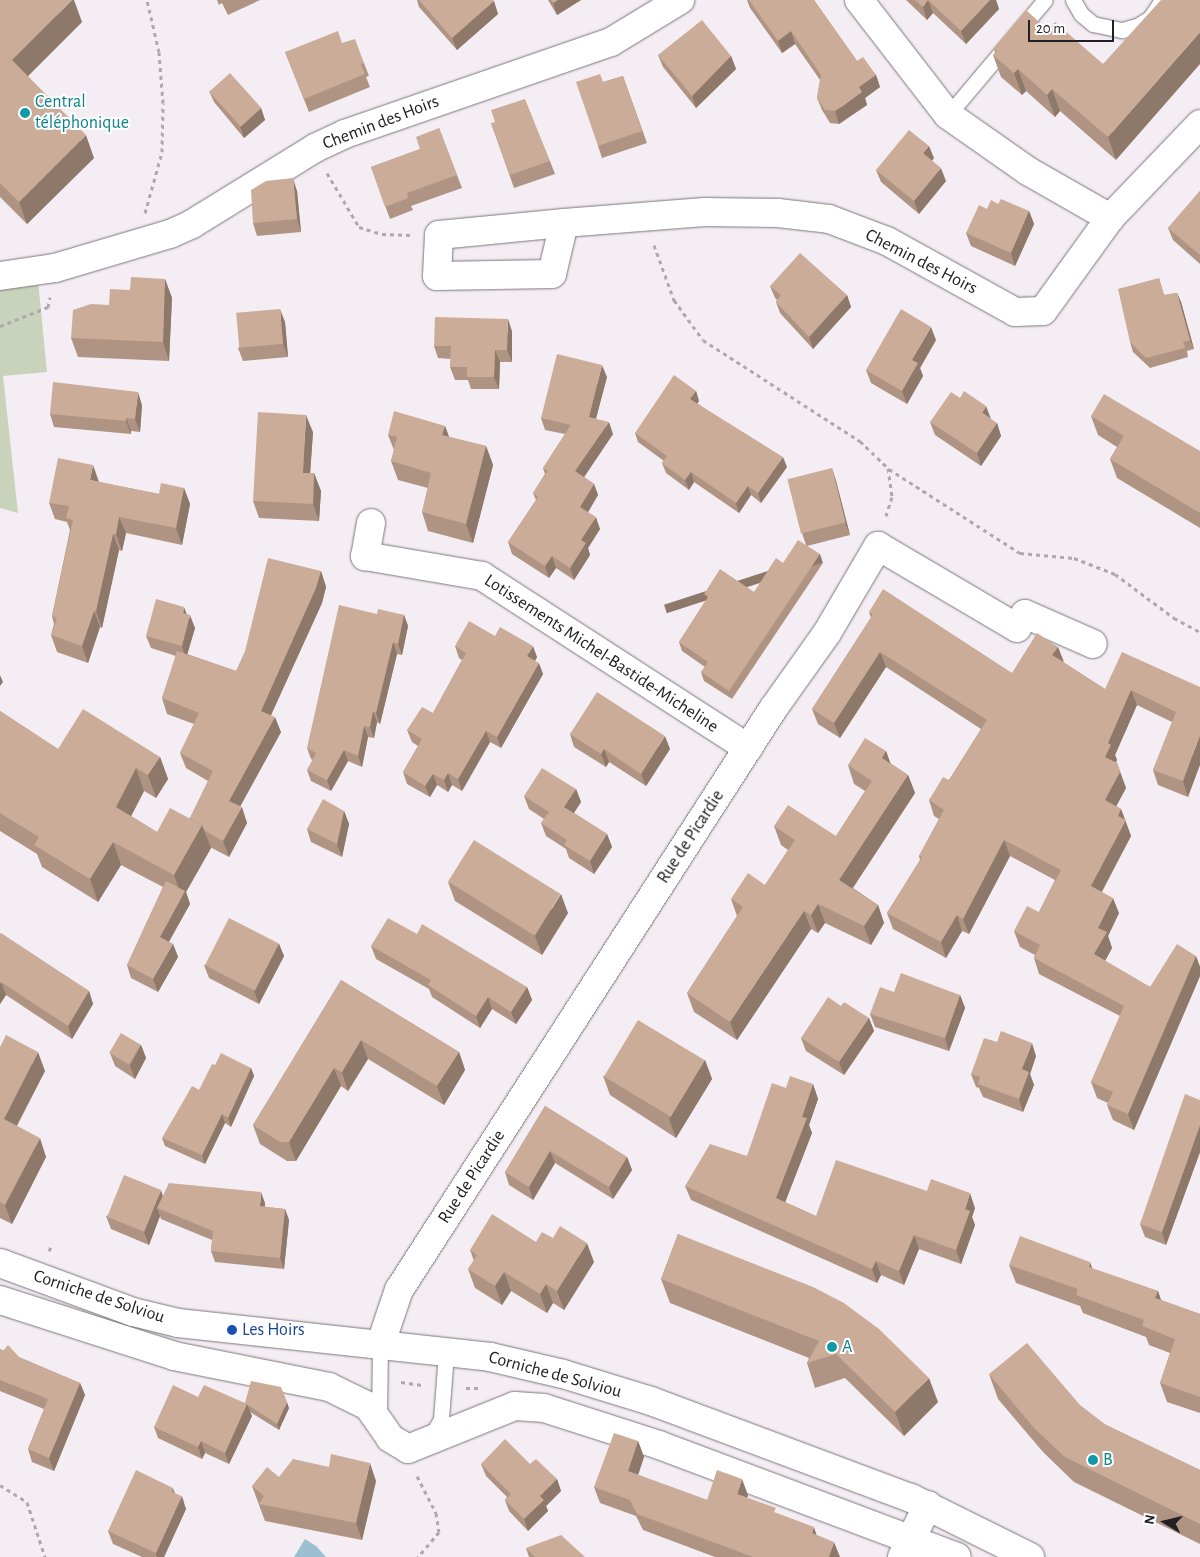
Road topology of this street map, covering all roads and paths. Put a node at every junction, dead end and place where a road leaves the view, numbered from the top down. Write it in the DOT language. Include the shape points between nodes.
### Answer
graph roads {
  1 [pos="147,0"];
  2 [pos="680,0"];
  3 [pos="859,0"];
  4 [pos="1046,0"];
  5 [pos="1073,0"];
  6 [pos="1162,0"];
  7 [pos="948,116"];
  8 [pos="1200,124"];
  9 [pos="315,148"];
  10 [pos="644,217"];
  11 [pos="1110,218"];
  12 [pos="564,223"];
  13 [pos="439,235"];
  14 [pos="139,243"];
  15 [pos="55,268"];
  16 [pos="0,276"];
  17 [pos="0,326"];
  18 [pos="888,468"];
  19 [pos="371,523"];
  20 [pos="878,546"];
  21 [pos="1200,632"];
  22 [pos="1093,644"];
  23 [pos="748,748"];
  24 [pos="0,1263"];
  25 [pos="0,1300"];
  26 [pos="380,1346"];
  27 [pos="446,1352"];
  28 [pos="379,1420"];
  29 [pos="427,1443"];
  30 [pos="0,1484"];
  31 [pos="426,1496"];
  32 [pos="928,1505"];
  33 [pos="907,1548"];
  34 [pos="46,1557"];
  35 [pos="418,1557"];
  36 [pos="957,1557"];
  37 [pos="1030,1557"];
  1 -- 14 [label="path" via="159,52 162,152 148,190"];
  2 -- 9 [label="street, Chemin des Hoirs" via="611,42 392,117"];
  3 -- 7 [label="street"];
  4 -- 7 [label="lane"];
  5 -- 6 [label="lane" via="1081,14 1093,24 1122,30 1150,18"];
  7 -- 11 [label="street" via="1028,171"];
  8 -- 11 [label="street, Chemin des Hoirs"];
  9 -- 13 [label="path" via="339,198 358,227 382,234"];
  9 -- 14 [label="street, Chemin des Hoirs" via="192,224"];
  10 -- 11 [label="street, Chemin des Hoirs" via="705,212 778,213 829,219 887,241 1015,312 1043,311"];
  10 -- 12 [label="street, Chemin des Hoirs"];
  10 -- 18 [label="path" via="674,300 703,340 860,441"];
  12 -- 13 [label="street, Chemin des Hoirs"];
  12 -- 13 [label="street" via="552,274 436,276"];
  14 -- 15 [label="street, Chemin des Hoirs"];
  15 -- 16 [label="street, Chemin des Hoirs"];
  15 -- 17 [label="path" via="48,307"];
  18 -- 20 [label="path" via="892,497"];
  18 -- 21 [label="path" via="1020,553 1074,558 1115,574 1174,618"];
  19 -- 23 [label="street, Lotissements Michel-Bastide-Micheline" via="365,556 482,576"];
  20 -- 22 [label="street" via="1017,628 1025,614"];
  20 -- 23 [label="street, Rue de Picardie" via="827,633"];
  23 -- 26 [label="street, Rue de Picardie" via="399,1290"];
  24 -- 26 [label="street, Corniche de Solviou" via="133,1312 178,1322"];
  25 -- 28 [label="street" via="174,1356 330,1387 368,1406"];
  26 -- 27 [label="street, Corniche de Solviou"];
  26 -- 28 [label="lane"];
  27 -- 29 [label="lane" via="440,1419"];
  27 -- 32 [label="street, Corniche de Solviou" via="522,1363 651,1401"];
  28 -- 29 [label="street" via="390,1438 408,1449"];
  29 -- 33 [label="street" via="515,1406 544,1408 598,1424"];
  30 -- 34 [label="path" via="27,1502"];
  31 -- 35 [label="path" via="436,1513 440,1532"];
  32 -- 33 [label="street"];
  32 -- 37 [label="street, Corniche de Solviou"];
  33 -- 36 [label="street"];
}
